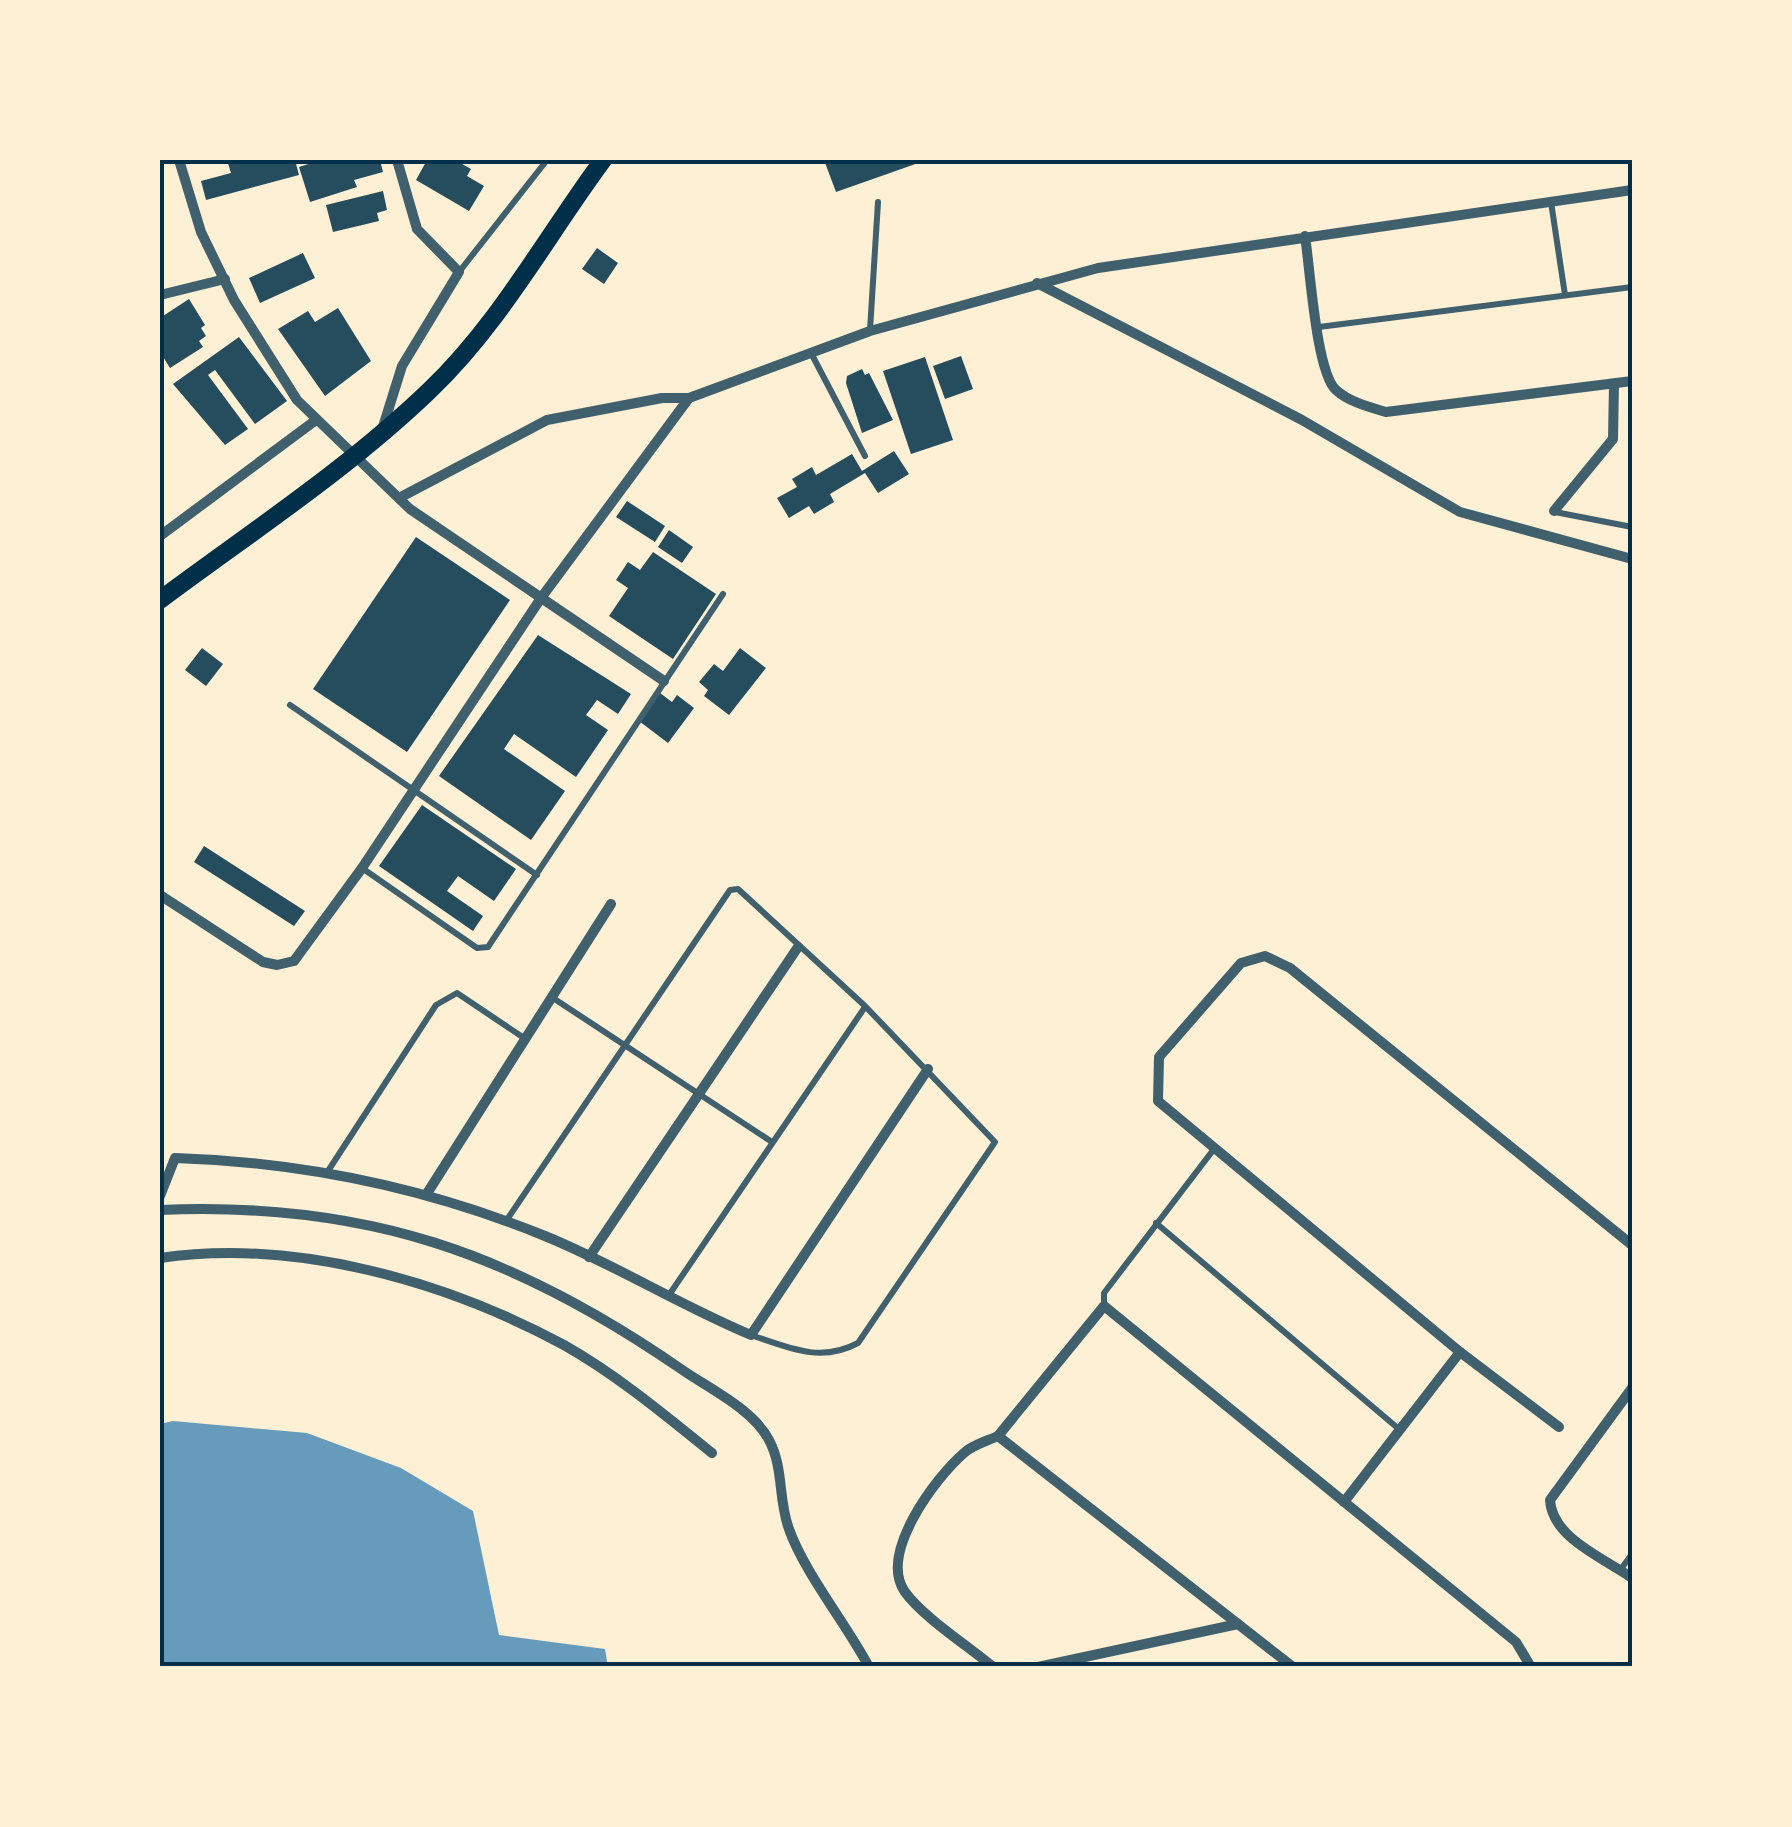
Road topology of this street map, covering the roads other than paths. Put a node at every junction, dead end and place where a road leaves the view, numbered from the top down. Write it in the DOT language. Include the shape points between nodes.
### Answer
graph roads {
  1 [pos="179,160"];
  2 [pos="397,160"];
  3 [pos="547,160"];
  4 [pos="600,163"];
  5 [pos="1632,190"];
  6 [pos="1551,201"];
  7 [pos="878,202"];
  8 [pos="1305,236"];
  9 [pos="459,272"];
  10 [pos="225,279"];
  11 [pos="1036,282"];
  12 [pos="1632,287"];
  13 [pos="160,294"];
  14 [pos="1565,296"];
  15 [pos="1319,327"];
  16 [pos="870,331"];
  17 [pos="811,352"];
  18 [pos="1632,381"];
  19 [pos="1614,384"];
  20 [pos="689,398"];
  21 [pos="316,420"];
  22 [pos="381,433"];
  23 [pos="356,455"];
  24 [pos="864,456"];
  25 [pos="398,498"];
  26 [pos="1554,512"];
  27 [pos="1632,527"];
  28 [pos="160,536"];
  29 [pos="1632,559"];
  30 [pos="723,594"];
  31 [pos="542,598"];
  32 [pos="160,600"];
  33 [pos="664,681"];
  34 [pos="290,705"];
  35 [pos="416,790"];
  36 [pos="362,868"];
  37 [pos="536,874"];
  38 [pos="160,896"];
  39 [pos="611,904"];
  40 [pos="798,948"];
  41 [pos="552,997"];
  42 [pos="865,1006"];
  43 [pos="524,1038"];
  44 [pos="622,1046"];
  45 [pos="928,1069"];
  46 [pos="698,1094"];
  47 [pos="772,1142"];
  48 [pos="1215,1148"];
  49 [pos="328,1172"];
  50 [pos="426,1195"];
  51 [pos="160,1196"];
  52 [pos="160,1210"];
  53 [pos="506,1221"];
  54 [pos="1156,1224"];
  55 [pos="1632,1245"];
  56 [pos="589,1257"];
  57 [pos="160,1258"];
  58 [pos="668,1296"];
  59 [pos="1104,1306"];
  60 [pos="752,1335"];
  61 [pos="1460,1352"];
  62 [pos="1632,1388"];
  63 [pos="1558,1427"];
  64 [pos="1400,1430"];
  65 [pos="998,1436"];
  66 [pos="712,1453"];
  67 [pos="1344,1502"];
  68 [pos="1632,1554"];
  69 [pos="1621,1570"];
  70 [pos="1632,1578"];
  71 [pos="1238,1624"];
  72 [pos="870,1667"];
  73 [pos="992,1667"];
  74 [pos="1038,1667"];
  75 [pos="1293,1667"];
  76 [pos="1531,1667"];
  1 -- 10 [label="street" via="200,232"];
  2 -- 9 [label="street" via="417,229"];
  3 -- 9 [label="lane"];
  4 -- 22 [label="main road" via="495,318 432,389"];
  5 -- 6 [label="street"];
  6 -- 8 [label="street"];
  6 -- 14 [label="lane"];
  7 -- 16 [label="lane"];
  8 -- 11 [label="street"];
  8 -- 15 [label="street"];
  9 -- 22 [label="street" via="402,366"];
  10 -- 13 [label="street"];
  10 -- 21 [label="street" via="297,400"];
  11 -- 16 [label="street"];
  11 -- 29 [label="street" via="1302,420 1460,512"];
  12 -- 14 [label="lane"];
  14 -- 15 [label="lane"];
  15 -- 19 [label="street" via="1332,388 1386,412"];
  16 -- 17 [label="street"];
  17 -- 20 [label="street"];
  17 -- 24 [label="lane"];
  18 -- 19 [label="street"];
  19 -- 26 [label="street" via="1612,438"];
  20 -- 25 [label="street" via="547,420"];
  20 -- 31 [label="street"];
  21 -- 23 [label="street"];
  21 -- 28 [label="street"];
  22 -- 23 [label="main road"];
  23 -- 25 [label="street"];
  23 -- 32 [label="main road"];
  25 -- 31 [label="street"];
  26 -- 27 [label="lane"];
  30 -- 33 [label="lane"];
  31 -- 33 [label="street"];
  31 -- 35 [label="street"];
  33 -- 37 [label="lane"];
  34 -- 35 [label="lane"];
  35 -- 36 [label="street"];
  35 -- 37 [label="lane"];
  36 -- 37 [label="lane" via="483,950"];
  36 -- 38 [label="street" via="307,948 277,966"];
  39 -- 41 [label="street"];
  40 -- 42 [label="lane"];
  40 -- 44 [label="lane" via="734,887"];
  40 -- 46 [label="street"];
  41 -- 43 [label="street"];
  41 -- 44 [label="lane"];
  42 -- 45 [label="lane"];
  42 -- 47 [label="lane"];
  43 -- 49 [label="lane" via="457,993 447,995"];
  43 -- 50 [label="street"];
  44 -- 46 [label="lane"];
  44 -- 53 [label="lane"];
  45 -- 60 [label="street"];
  45 -- 60 [label="lane" via="995,1142 858,1342 837,1354 805,1353"];
  46 -- 47 [label="lane"];
  46 -- 56 [label="street"];
  47 -- 58 [label="lane"];
  48 -- 54 [label="lane"];
  48 -- 55 [label="street" via="1158,1100 1158,1057 1241,964 1265,956 1290,968"];
  48 -- 61 [label="street"];
  49 -- 50 [label="street"];
  49 -- 51 [label="street" via="175,1158"];
  50 -- 53 [label="street"];
  52 -- 72 [label="street" via="230,1207 339,1217 405,1232 559,1292 657,1352 769,1438 788,1529"];
  53 -- 56 [label="street"];
  54 -- 59 [label="lane" via="1104,1294"];
  54 -- 64 [label="lane"];
  56 -- 58 [label="street"];
  57 -- 66 [label="street" via="203,1252 302,1258 442,1291 565,1346"];
  58 -- 60 [label="street"];
  59 -- 65 [label="street"];
  59 -- 67 [label="street"];
  61 -- 63 [label="street"];
  61 -- 64 [label="street"];
  62 -- 69 [label="street" via="1550,1500 1563,1530"];
  64 -- 67 [label="street"];
  65 -- 71 [label="street"];
  65 -- 73 [label="street" via="966,1450 926,1497 896,1574 905,1593"];
  67 -- 76 [label="street" via="1516,1642"];
  68 -- 69 [label="lane"];
  69 -- 70 [label="street"];
  71 -- 74 [label="street"];
  71 -- 75 [label="street"];
}
